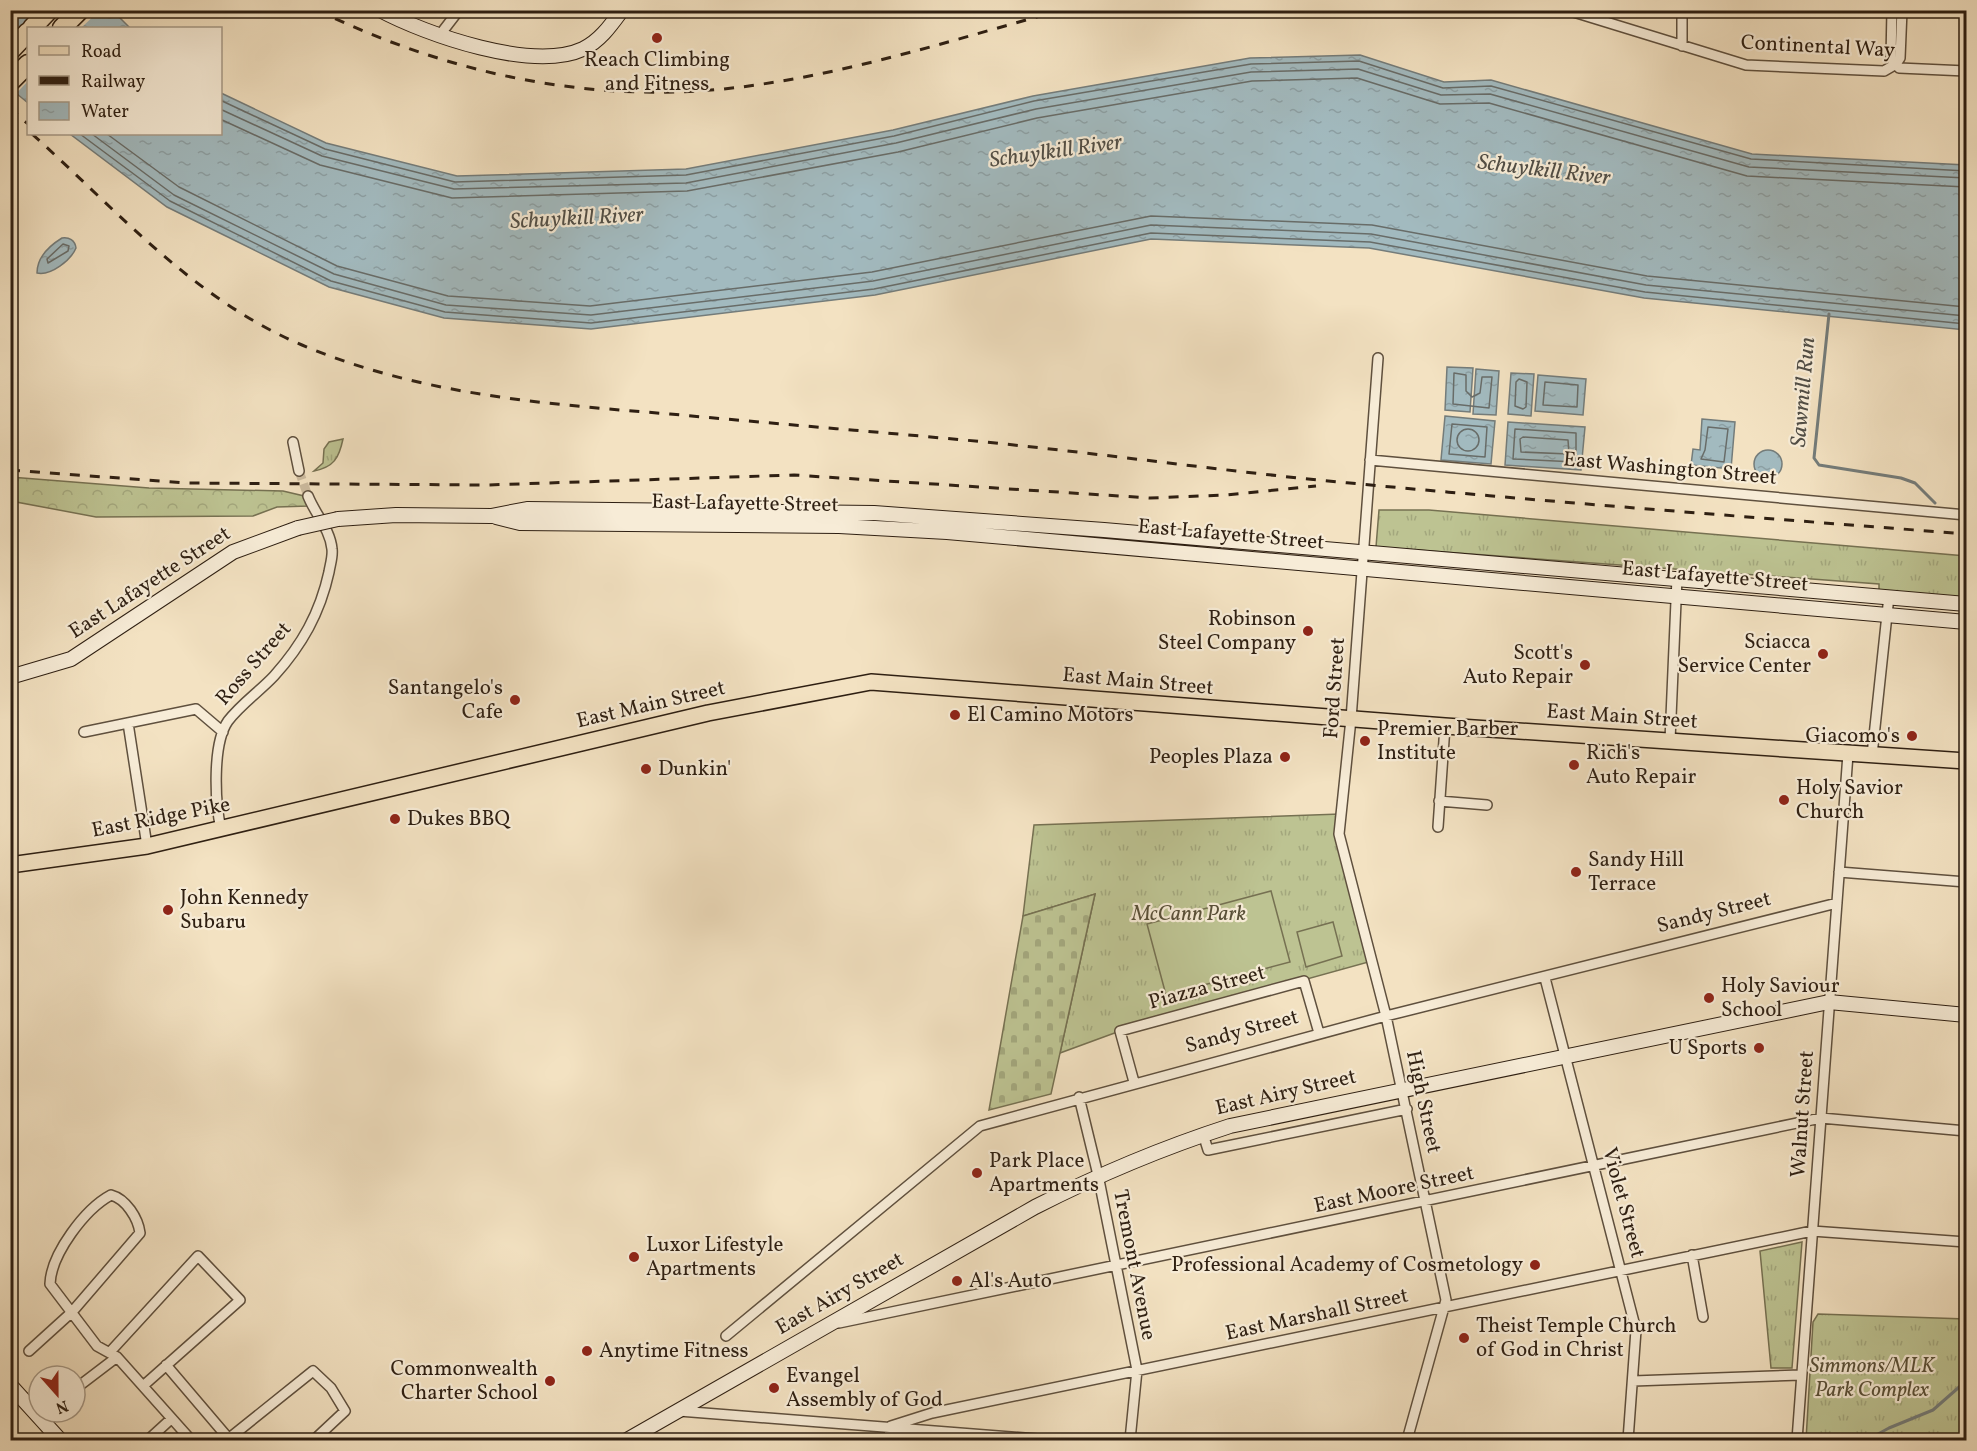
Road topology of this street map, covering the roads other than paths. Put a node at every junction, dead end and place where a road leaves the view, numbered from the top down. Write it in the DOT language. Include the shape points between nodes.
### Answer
graph roads {
  1 [pos="49,10"];
  2 [pos="80,10"];
  3 [pos="380,10"];
  4 [pos="459,10"];
  5 [pos="622,10"];
  6 [pos="1567,10"];
  7 [pos="1682,10"];
  8 [pos="1892,10"];
  9 [pos="1902,10"];
  10 [pos="33,27"];
  11 [pos="63,27"];
  12 [pos="27,33"];
  13 [pos="439,36"];
  14 [pos="1682,46"];
  15 [pos="10,51"];
  16 [pos="1896,64"];
  17 [pos="27,65"];
  18 [pos="1966,71"];
  19 [pos="10,82"];
  20 [pos="1378,358"];
  21 [pos="293,442"];
  22 [pos="1370,460"];
  23 [pos="299,471"];
  24 [pos="308,496"];
  25 [pos="1966,514"];
  26 [pos="1362,560"];
  27 [pos="1677,579"];
  28 [pos="1675,594"];
  29 [pos="1889,596"];
  30 [pos="1966,604"];
  31 [pos="1885,615"];
  32 [pos="1966,622"];
  33 [pos="10,677"];
  34 [pos="1351,719"];
  35 [pos="128,723"];
  36 [pos="1445,726"];
  37 [pos="84,732"];
  38 [pos="223,732"];
  39 [pos="1670,740"];
  40 [pos="1848,754"];
  41 [pos="1872,755"];
  42 [pos="1966,761"];
  43 [pos="1439,801"];
  44 [pos="1487,804"];
  45 [pos="318,805"];
  46 [pos="1437,827"];
  47 [pos="221,829"];
  48 [pos="147,846"];
  49 [pos="10,866"];
  50 [pos="1839,872"];
  51 [pos="1966,882"];
  52 [pos="1837,903"];
  53 [pos="1545,978"];
  54 [pos="1829,1002"];
  55 [pos="1966,1015"];
  56 [pos="1386,1016"];
  57 [pos="1319,1033"];
  58 [pos="1565,1055"];
  59 [pos="1134,1082"];
  60 [pos="1403,1090"];
  61 [pos="1370,1096"];
  62 [pos="1079,1097"];
  63 [pos="1407,1109"];
  64 [pos="1374,1116"];
  65 [pos="1821,1118"];
  66 [pos="1966,1131"];
  67 [pos="1203,1134"];
  68 [pos="1594,1167"];
  69 [pos="1098,1175"];
  70 [pos="1425,1202"];
  71 [pos="1812,1231"];
  72 [pos="1966,1242"];
  73 [pos="1692,1255"];
  74 [pos="1115,1264"];
  75 [pos="1622,1270"];
  76 [pos="1445,1308"];
  77 [pos="72,1312"];
  78 [pos="1703,1317"];
  79 [pos="831,1324"];
  80 [pos="726,1336"];
  81 [pos="29,1351"];
  82 [pos="114,1354"];
  83 [pos="166,1365"];
  84 [pos="1137,1370"];
  85 [pos="1800,1376"];
  86 [pos="87,1378"];
  87 [pos="1634,1381"];
  88 [pos="10,1384"];
  89 [pos="143,1386"];
  90 [pos="675,1411"];
  91 [pos="171,1419"];
  92 [pos="891,1426"];
  93 [pos="60,1440"];
  94 [pos="148,1440"];
  95 [pos="191,1440"];
  96 [pos="228,1440"];
  97 [pos="314,1440"];
  98 [pos="627,1440"];
  99 [pos="888,1440"];
  100 [pos="1050,1440"];
  101 [pos="1130,1440"];
  102 [pos="1407,1440"];
  103 [pos="1628,1440"];
  104 [pos="1797,1440"];
  1 -- 10 [label="highway"];
  2 -- 11 [label="highway"];
  3 -- 13 [label="street"];
  4 -- 13 [label="street"];
  5 -- 13 [label="street" via="605,32 580,50 547,56 487,48"];
  6 -- 14 [label="street, Continental Way"];
  7 -- 14 [label="street"];
  8 -- 16 [label="street" via="1891,58"];
  9 -- 16 [label="street" via="1900,58"];
  12 -- 15 [label="highway"];
  14 -- 16 [label="street, Continental Way" via="1746,65 1884,71"];
  16 -- 18 [label="street, Continental Way" via="1905,70"];
  17 -- 19 [label="highway"];
  20 -- 22 [label="street, Ford Street"];
  21 -- 23 [label="street"];
  22 -- 25 [label="street, East Washington Street"];
  22 -- 26 [label="street, Ford Street"];
  24 -- 38 [label="street, Ross Street" via="326,528 333,552 321,603 297,648"];
  26 -- 27 [label="street, East Lafayette Street"];
  26 -- 28 [label="street, East Lafayette Street"];
  26 -- 33 [label="street, East Lafayette Street, bridge" via="874,513 526,508 491,516 338,519 258,541 223,558 70,659"];
  26 -- 34 [label="street, Ford Street"];
  27 -- 28 [label="street"];
  27 -- 29 [label="street, East Lafayette Street"];
  28 -- 31 [label="street, East Lafayette Street"];
  28 -- 39 [label="street"];
  29 -- 30 [label="street, East Lafayette Street"];
  29 -- 31 [label="street"];
  31 -- 32 [label="street, East Lafayette Street"];
  31 -- 41 [label="street"];
  34 -- 36 [label="main road, East Main Street"];
  34 -- 45 [label="main road, East Main Street" via="871,682 708,713"];
  34 -- 56 [label="street, Ford Street" via="1339,834"];
  35 -- 37 [label="street"];
  35 -- 38 [label="street" via="196,709"];
  35 -- 48 [label="street"];
  36 -- 39 [label="main road, East Main Street"];
  36 -- 43 [label="street"];
  38 -- 47 [label="street, Ross Street" via="216,779"];
  39 -- 40 [label="main road, East Main Street"];
  40 -- 41 [label="main road, East Main Street"];
  40 -- 50 [label="street, Walnut Street"];
  41 -- 42 [label="main road, East Main Street"];
  43 -- 44 [label="street"];
  43 -- 46 [label="street"];
  45 -- 47 [label="main road, East Ridge Pike"];
  47 -- 48 [label="main road, East Ridge Pike"];
  48 -- 49 [label="main road, East Ridge Pike"];
  50 -- 51 [label="street"];
  50 -- 52 [label="street, Walnut Street"];
  52 -- 53 [label="street, Sandy Street"];
  52 -- 54 [label="street, Walnut Street"];
  53 -- 56 [label="street, Sandy Street"];
  53 -- 58 [label="street, Violet Street"];
  54 -- 55 [label="street, East Airy Street"];
  54 -- 58 [label="street, East Airy Street"];
  54 -- 65 [label="street, Walnut Street"];
  56 -- 57 [label="street, Sandy Street"];
  56 -- 60 [label="street, High Street"];
  57 -- 59 [label="street, Sandy Street"];
  57 -- 59 [label="street, Piazza Street" via="1304,981 1120,1031"];
  58 -- 60 [label="street, East Airy Street"];
  58 -- 68 [label="street, Violet Street"];
  59 -- 62 [label="street, Sandy Street"];
  60 -- 61 [label="street, East Airy Street"];
  60 -- 63 [label="street, High Street"];
  61 -- 64 [label="street"];
  61 -- 67 [label="street, East Airy Street"];
  62 -- 69 [label="street, Tremont Avenue"];
  62 -- 80 [label="street, Sandy Street" via="980,1126"];
  63 -- 64 [label="street"];
  63 -- 70 [label="street, High Street"];
  64 -- 67 [label="street" via="1208,1150"];
  65 -- 66 [label="street, East Moore Street"];
  65 -- 68 [label="street, East Moore Street"];
  65 -- 71 [label="street, Walnut Street"];
  67 -- 69 [label="street, East Airy Street"];
  68 -- 70 [label="street, East Moore Street"];
  68 -- 75 [label="street, Violet Street"];
  69 -- 74 [label="street, Tremont Avenue"];
  69 -- 79 [label="street, East Airy Street"];
  70 -- 74 [label="street, East Moore Street"];
  70 -- 76 [label="street, High Street"];
  71 -- 72 [label="street, East Marshall Street"];
  71 -- 73 [label="street, East Marshall Street"];
  71 -- 85 [label="street, Walnut Street"];
  73 -- 75 [label="street, East Marshall Street"];
  73 -- 78 [label="street"];
  74 -- 79 [label="street, East Moore Street"];
  74 -- 84 [label="street, Tremont Avenue"];
  75 -- 76 [label="street, East Marshall Street"];
  75 -- 87 [label="street, Violet Street" via="1636,1330"];
  76 -- 84 [label="street, East Marshall Street"];
  76 -- 102 [label="street, High Street"];
  77 -- 77 [label="street" via="50,1284 50,1269 58,1251 100,1201 111,1195 120,1197 139,1222 140,1233"];
  77 -- 81 [label="street"];
  77 -- 82 [label="street" via="97,1346"];
  79 -- 90 [label="street, East Airy Street"];
  82 -- 83 [label="street" via="198,1256 240,1300"];
  82 -- 86 [label="street"];
  82 -- 89 [label="street"];
  83 -- 89 [label="street"];
  83 -- 96 [label="street"];
  84 -- 92 [label="street, East Marshall Street" via="932,1413"];
  84 -- 101 [label="street, Tremont Avenue"];
  85 -- 87 [label="street"];
  85 -- 104 [label="street, Walnut Street"];
  87 -- 103 [label="street, Violet Street"];
  88 -- 93 [label="street"];
  89 -- 91 [label="street"];
  90 -- 92 [label="street, East Marshall Street"];
  90 -- 98 [label="street"];
  91 -- 94 [label="street"];
  91 -- 95 [label="street"];
  92 -- 99 [label="street"];
  92 -- 100 [label="street"];
  96 -- 97 [label="street" via="313,1371 332,1388 345,1411"];
}
